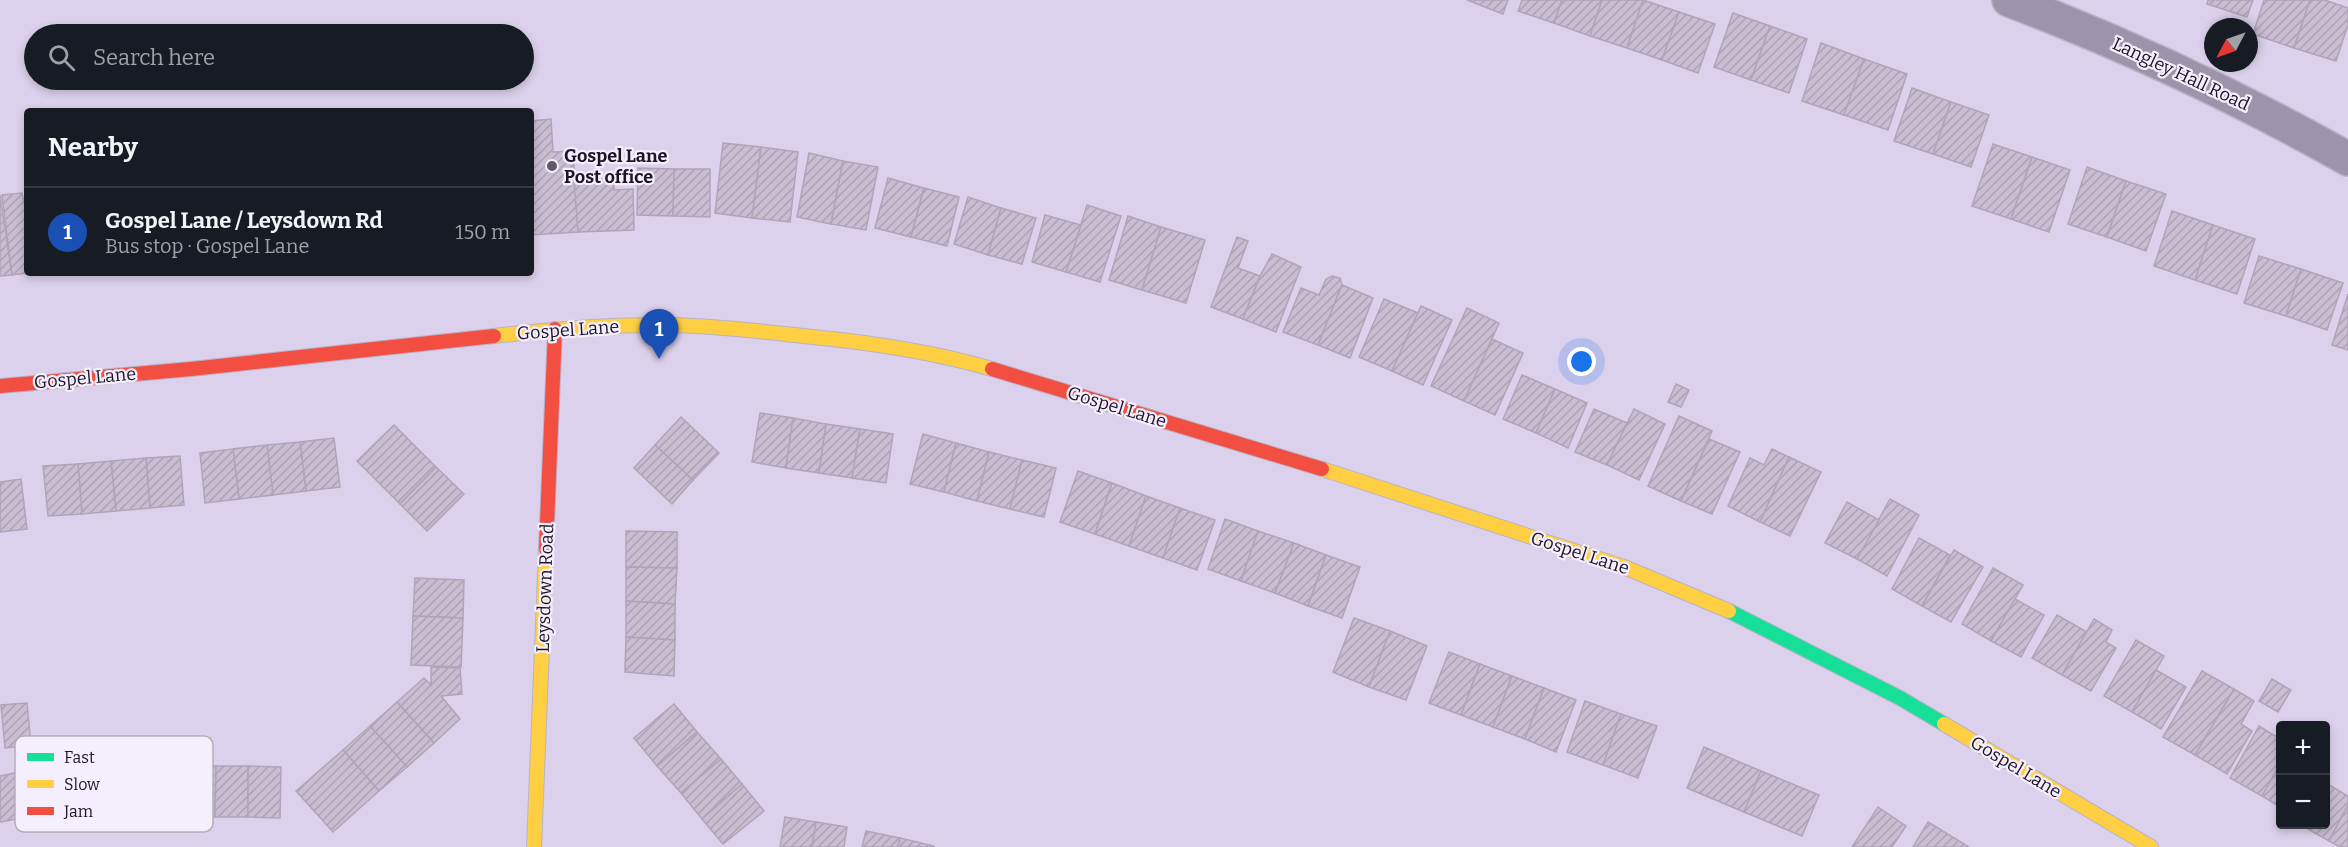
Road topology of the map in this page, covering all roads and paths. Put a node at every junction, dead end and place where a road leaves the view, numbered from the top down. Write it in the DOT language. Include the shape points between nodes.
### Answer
graph roads {
  1 [pos="2009,0"];
  2 [pos="2348,159"];
  3 [pos="555,329"];
  4 [pos="0,386"];
  5 [pos="534,847"];
  6 [pos="2151,847"];
  1 -- 2 [label="street, Langley Hall Road" via="2071,23 2273,116"];
  3 -- 4 [label="street, Gospel Lane"];
  3 -- 5 [label="street, Leysdown Road"];
  3 -- 6 [label="street, Gospel Lane" via="671,325 741,328 948,356 1350,477 1624,567 1754,622 1900,698"];
}
